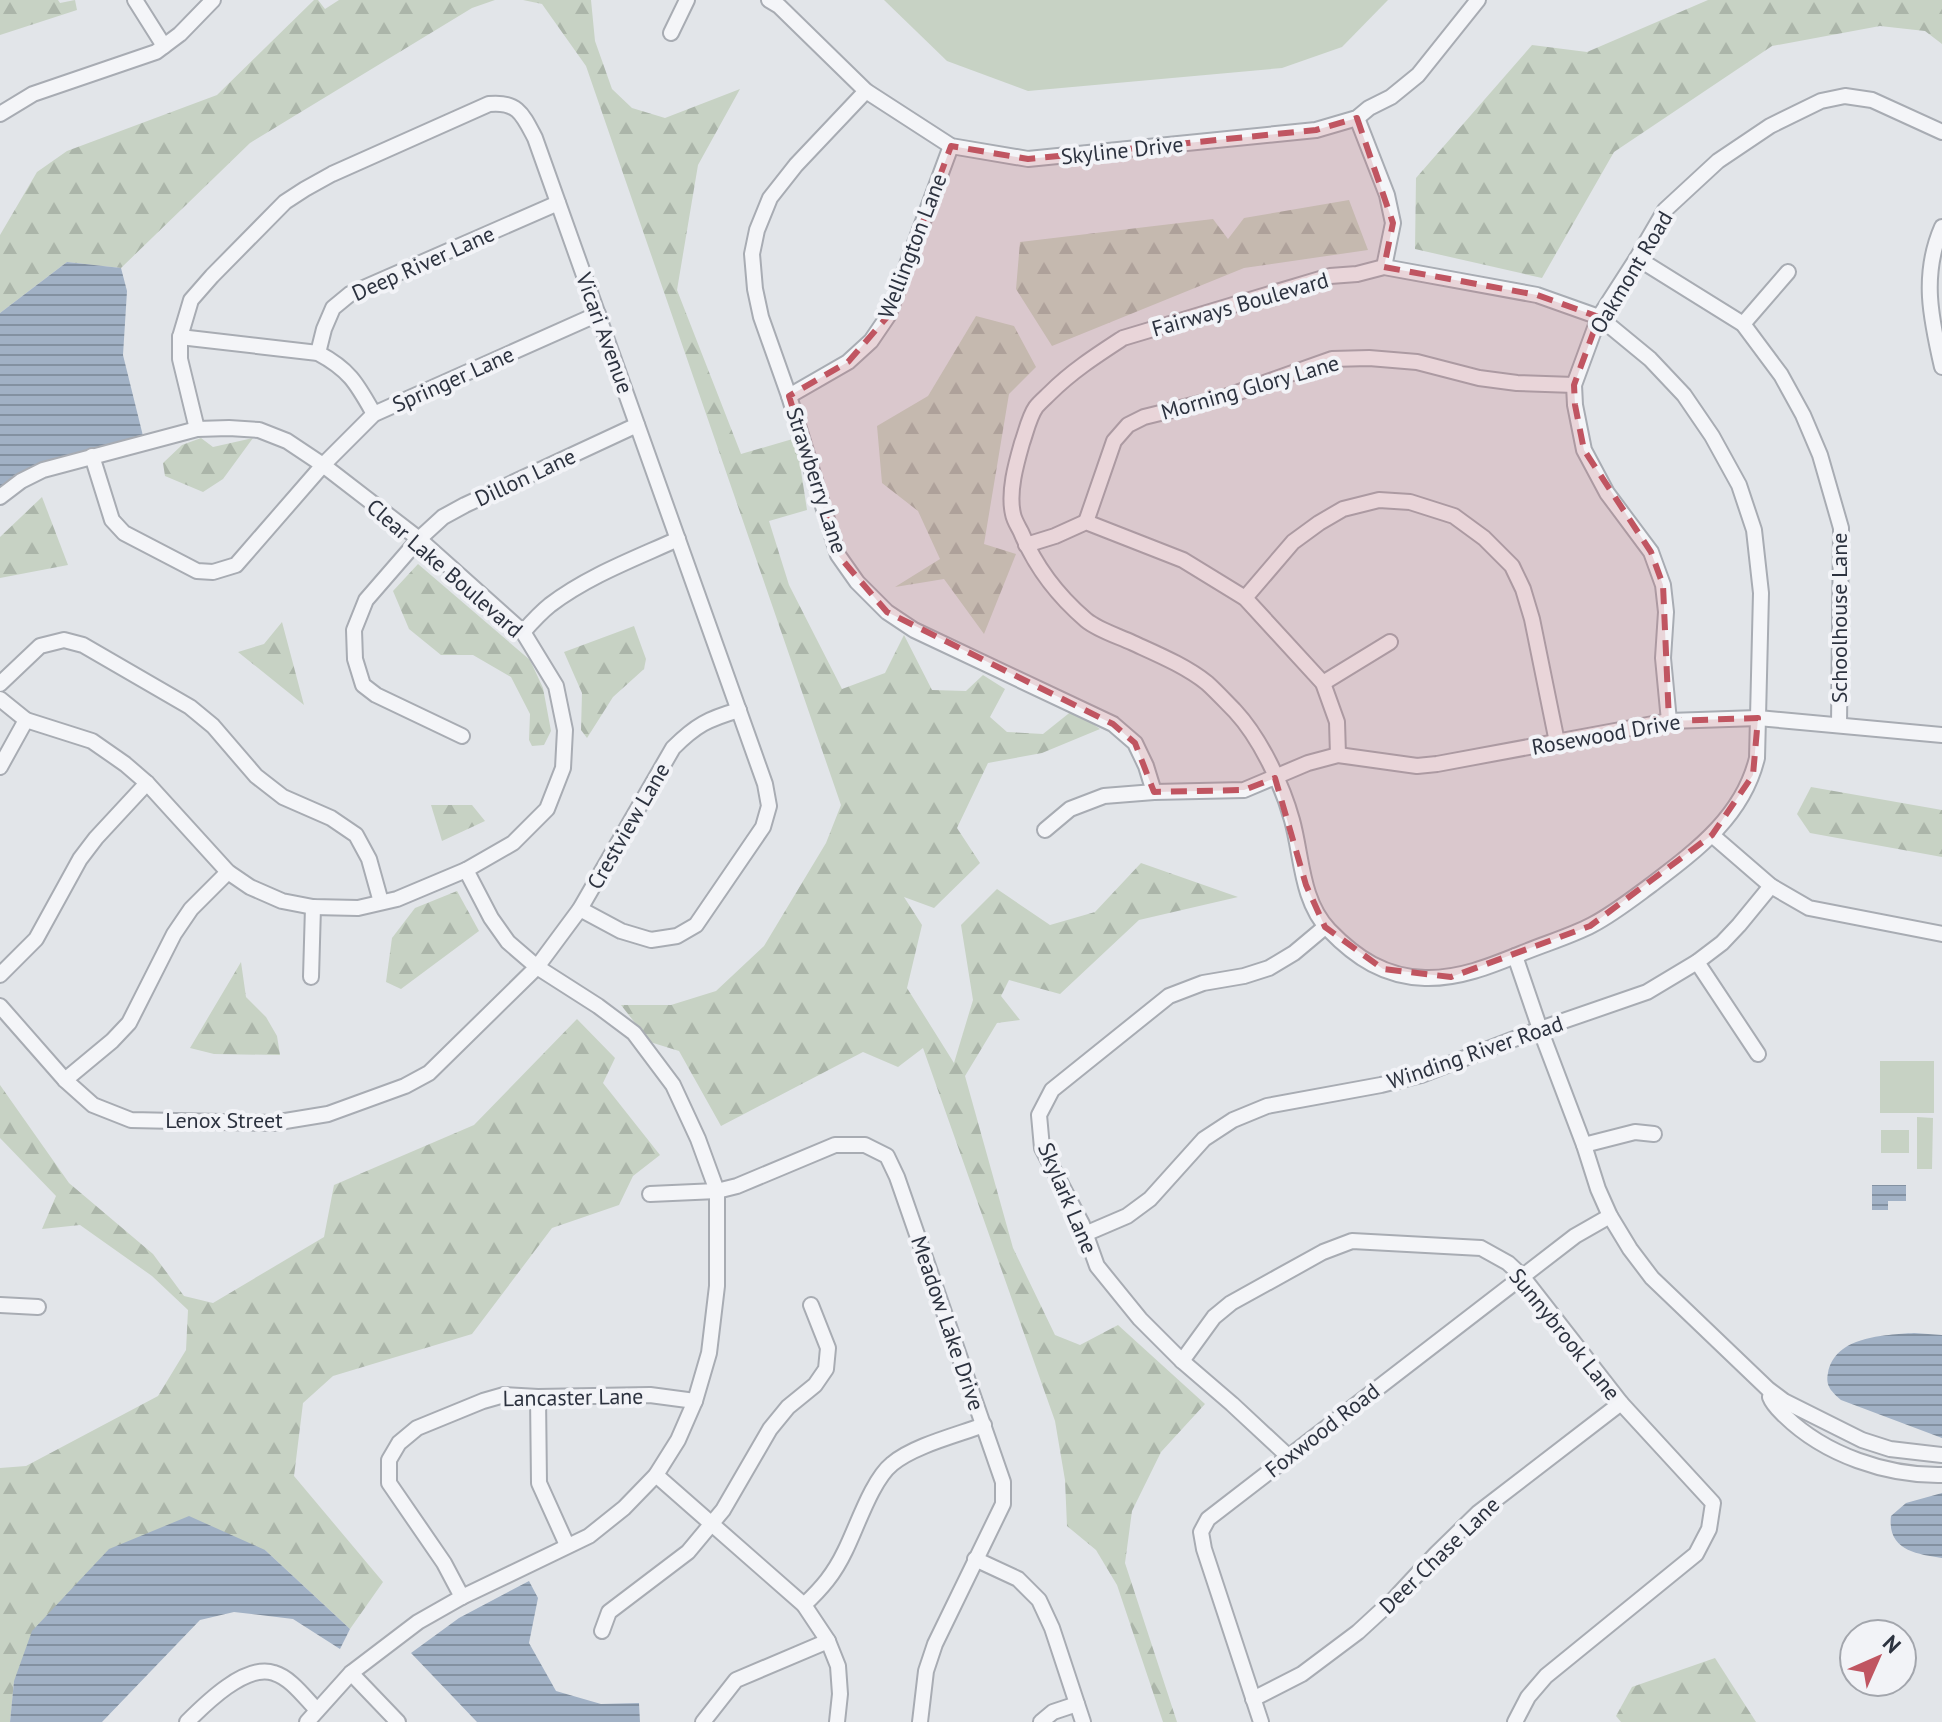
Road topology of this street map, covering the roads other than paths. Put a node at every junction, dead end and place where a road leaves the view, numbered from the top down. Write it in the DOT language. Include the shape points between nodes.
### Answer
graph roads {
  1 [pos="135,0"];
  2 [pos="213,0"];
  3 [pos="687,0"];
  4 [pos="769,0"];
  5 [pos="1478,0"];
  6 [pos="671,33"];
  7 [pos="164,46"];
  8 [pos="866,91"];
  9 [pos="0,114"];
  10 [pos="1357,118"];
  11 [pos="1942,132"];
  12 [pos="951,146"];
  13 [pos="558,203"];
  14 [pos="1942,227"];
  15 [pos="1637,258"];
  16 [pos="1384,267"];
  17 [pos="1788,272"];
  18 [pos="598,314"];
  19 [pos="1599,317"];
  20 [pos="1743,324"];
  21 [pos="180,337"];
  22 [pos="318,353"];
  23 [pos="1942,367"];
  24 [pos="1574,385"];
  25 [pos="789,396"];
  26 [pos="374,414"];
  27 [pos="637,425"];
  28 [pos="197,429"];
  29 [pos="92,456"];
  30 [pos="323,465"];
  31 [pos="0,497"];
  32 [pos="1086,522"];
  33 [pos="419,539"];
  34 [pos="678,539"];
  35 [pos="1026,545"];
  36 [pos="1245,598"];
  37 [pos="523,632"];
  38 [pos="1390,642"];
  39 [pos="1323,683"];
  40 [pos="0,684"];
  41 [pos="0,699"];
  42 [pos="739,710"];
  43 [pos="1758,718"];
  44 [pos="26,720"];
  45 [pos="1669,721"];
  46 [pos="1839,725"];
  47 [pos="1942,735"];
  48 [pos="462,736"];
  49 [pos="1557,742"];
  50 [pos="1338,755"];
  51 [pos="0,767"];
  52 [pos="1275,778"];
  53 [pos="147,783"];
  54 [pos="1154,792"];
  55 [pos="1045,830"];
  56 [pos="1712,835"];
  57 [pos="466,870"];
  58 [pos="228,872"];
  59 [pos="1771,886"];
  60 [pos="381,902"];
  61 [pos="313,907"];
  62 [pos="580,909"];
  63 [pos="1325,927"];
  64 [pos="1942,934"];
  65 [pos="1515,956"];
  66 [pos="1697,962"];
  67 [pos="537,967"];
  68 [pos="0,975"];
  69 [pos="311,977"];
  70 [pos="0,1006"];
  71 [pos="1540,1029"];
  72 [pos="1758,1054"];
  73 [pos="65,1080"];
  74 [pos="1654,1134"];
  75 [pos="1584,1145"];
  76 [pos="717,1191"];
  77 [pos="650,1194"];
  78 [pos="1610,1216"];
  79 [pos="1085,1234"];
  80 [pos="1522,1276"];
  81 [pos="0,1305"];
  82 [pos="811,1305"];
  83 [pos="38,1307"];
  84 [pos="1182,1361"];
  85 [pos="1768,1389"];
  86 [pos="538,1397"];
  87 [pos="695,1401"];
  88 [pos="1621,1403"];
  89 [pos="984,1425"];
  90 [pos="1942,1455"];
  91 [pos="1289,1457"];
  92 [pos="656,1475"];
  93 [pos="1942,1475"];
  94 [pos="712,1523"];
  95 [pos="567,1545"];
  96 [pos="975,1559"];
  97 [pos="462,1597"];
  98 [pos="804,1605"];
  99 [pos="602,1631"];
  100 [pos="828,1641"];
  101 [pos="351,1673"];
  102 [pos="1253,1699"];
  103 [pos="1077,1704"];
  104 [pos="312,1716"];
  105 [pos="187,1722"];
  106 [pos="398,1722"];
  107 [pos="703,1722"];
  108 [pos="837,1722"];
  109 [pos="920,1722"];
  110 [pos="1041,1722"];
  111 [pos="1083,1722"];
  112 [pos="1261,1722"];
  113 [pos="1515,1722"];
  1 -- 7 [label="street"];
  2 -- 7 [label="street"];
  3 -- 6 [label="street"];
  4 -- 8 [label="street, Skyline Drive"];
  5 -- 10 [label="street, Skyline Drive" via="1418,75"];
  7 -- 9 [label="street" via="33,94"];
  8 -- 12 [label="street, Skyline Drive"];
  8 -- 25 [label="street, Strawberry Lane" via="770,198 757,230 752,254 758,303"];
  10 -- 12 [label="street, Skyline Drive" via="1316,130 1028,159"];
  10 -- 16 [label="street" via="1393,223"];
  11 -- 15 [label="street, Oakmont Road" via="1872,100 1845,96 1821,101 1770,126 1718,161 1665,210"];
  12 -- 25 [label="street, Wellington Lane" via="888,316 848,362"];
  13 -- 18 [label="street, Vicari Avenue"];
  13 -- 21 [label="street, Vicari Avenue" via="522,113 503,102 489,104 332,174 285,202 191,300"];
  13 -- 22 [label="street, Deep River Lane" via="350,294 333,308"];
  14 -- 23 [label="street" via="1934,245 1929,301"];
  15 -- 19 [label="street, Oakmont Road"];
  15 -- 20 [label="street, Schoolhouse Lane"];
  16 -- 19 [label="street, Fairways Boulevard" via="1537,295"];
  16 -- 35 [label="street, Fairways Boulevard" via="1330,276 1123,338 1061,382 1036,407 1013,472 1013,513"];
  17 -- 20 [label="street"];
  18 -- 26 [label="street, Springer Lane"];
  18 -- 27 [label="street, Vicari Avenue"];
  19 -- 24 [label="street, Oakmont Road"];
  19 -- 43 [label="street, Fairways Boulevard" via="1684,395 1739,485 1754,530 1761,593"];
  20 -- 46 [label="street, Schoolhouse Lane" via="1803,415 1841,528"];
  21 -- 22 [label="street"];
  21 -- 28 [label="street, Vicari Avenue"];
  22 -- 26 [label="street" via="353,378"];
  24 -- 32 [label="street, Morning Glory Lane" via="1479,378 1417,362 1332,359 1128,425 1114,441"];
  24 -- 45 [label="street, Oakmont Road" via="1584,450 1607,493 1651,552 1663,585"];
  25 -- 54 [label="street, Strawberry Lane" via="838,555 857,582 914,630 1113,724 1135,743"];
  26 -- 30 [label="street, Springer Lane"];
  27 -- 33 [label="street, Dillon Lane" via="465,505"];
  27 -- 34 [label="street, Vicari Avenue"];
  28 -- 29 [label="street, Clear Lake Boulevard"];
  28 -- 30 [label="street, Clear Lake Boulevard" via="259,430"];
  29 -- 30 [label="street, Springer Lane" via="112,520 124,533 197,571 213,572 236,565"];
  29 -- 31 [label="street, Clear Lake Boulevard" via="43,470"];
  30 -- 33 [label="street, Clear Lake Boulevard"];
  32 -- 35 [label="street"];
  32 -- 36 [label="street" via="1183,560"];
  33 -- 37 [label="street, Clear Lake Boulevard"];
  33 -- 48 [label="street, Dillon Lane" via="366,600 354,630 355,659 363,685 376,695"];
  34 -- 37 [label="street" via="571,590"];
  34 -- 42 [label="street, Vicari Avenue"];
  35 -- 52 [label="street, Fairways Boulevard" via="1040,571 1089,622 1205,682 1238,714"];
  36 -- 39 [label="street"];
  36 -- 49 [label="street" via="1293,542 1343,509 1379,500 1410,502 1454,516 1512,566 1523,589"];
  37 -- 57 [label="street, Clear Lake Boulevard" via="556,686 565,730 563,768 547,809 513,843"];
  38 -- 39 [label="street"];
  39 -- 50 [label="street" via="1337,722"];
  40 -- 60 [label="street" via="40,646 64,640 83,645 190,707 283,797 356,835"];
  41 -- 44 [label="street, Clear Lake Boulevard"];
  42 -- 62 [label="street, Crestview Lane" via="690,730 673,748"];
  42 -- 62 [label="street, Vicari Avenue" via="769,806 763,827 696,925 677,936 651,940"];
  43 -- 45 [label="street, Rosewood Drive"];
  43 -- 46 [label="street, Rosewood Drive"];
  43 -- 56 [label="street, Fairways Boulevard" via="1753,775"];
  44 -- 51 [label="street"];
  44 -- 53 [label="street, Clear Lake Boulevard" via="92,741"];
  45 -- 49 [label="street, Rosewood Drive"];
  46 -- 47 [label="street, Rosewood Drive"];
  49 -- 50 [label="street, Rosewood Drive" via="1417,766"];
  50 -- 52 [label="street, Rosewood Drive"];
  52 -- 54 [label="street, Rosewood Drive" via="1244,790"];
  52 -- 63 [label="street, Fairways Boulevard" via="1293,822 1306,885"];
  53 -- 58 [label="street, Clear Lake Boulevard"];
  53 -- 68 [label="street" via="96,838 36,939"];
  54 -- 55 [label="street, Rosewood Drive" via="1104,796 1070,809"];
  56 -- 59 [label="street"];
  56 -- 65 [label="street, Fairways Boulevard" via="1614,912"];
  57 -- 60 [label="street, Clear Lake Boulevard"];
  57 -- 67 [label="street" via="508,942"];
  58 -- 61 [label="street, Clear Lake Boulevard" via="282,901"];
  58 -- 73 [label="street" via="174,934 129,1023"];
  59 -- 64 [label="street" via="1809,908"];
  59 -- 66 [label="street, Winding River Road" via="1722,943"];
  60 -- 61 [label="street, Clear Lake Boulevard" via="358,908"];
  61 -- 69 [label="street"];
  62 -- 67 [label="street, Crestview Lane"];
  63 -- 65 [label="street, Fairways Boulevard" via="1363,960 1403,975 1451,977"];
  63 -- 79 [label="street, Skylark Lane" via="1269,968 1169,996 1052,1090 1039,1115 1042,1148"];
  65 -- 71 [label="street"];
  66 -- 71 [label="street, Winding River Road" via="1647,992"];
  66 -- 72 [label="street"];
  67 -- 73 [label="street, Lenox Street" via="429,1073 328,1114 273,1123 131,1120 93,1105"];
  67 -- 76 [label="street" via="634,1033 673,1085"];
  70 -- 73 [label="street, Lenox Street"];
  71 -- 75 [label="street"];
  71 -- 79 [label="street, Winding River Road" via="1421,1075 1267,1106 1233,1120 1204,1139 1150,1199 1127,1216"];
  74 -- 75 [label="street" via="1635,1132"];
  75 -- 78 [label="street"];
  76 -- 77 [label="street, Meadow Lake Drive"];
  76 -- 87 [label="street" via="717,1286 709,1353"];
  76 -- 89 [label="street, Meadow Lake Drive" via="835,1145 865,1145 887,1156"];
  78 -- 80 [label="street, Foxwood Road"];
  78 -- 85 [label="street" via="1652,1278"];
  79 -- 84 [label="street, Skylark Lane" via="1097,1266"];
  80 -- 84 [label="street, Sunnybrook Lane" via="1481,1248 1352,1241 1231,1303"];
  80 -- 88 [label="street, Sunnybrook Lane"];
  80 -- 91 [label="street, Foxwood Road"];
  81 -- 83 [label="street"];
  82 -- 94 [label="street" via="828,1348 826,1369 770,1429"];
  84 -- 91 [label="street, Skylark Lane"];
  85 -- 90 [label="street" via="1862,1440"];
  85 -- 93 [label="street" via="1772,1404 1826,1446 1875,1467"];
  86 -- 87 [label="street, Lancaster Lane" via="650,1395"];
  86 -- 95 [label="street" via="539,1483"];
  86 -- 97 [label="street, Lancaster Lane" via="504,1395 417,1428 389,1460 389,1483"];
  87 -- 92 [label="street"];
  88 -- 102 [label="street, Deer Chase Lane" via="1478,1513 1358,1632 1302,1674"];
  88 -- 113 [label="street, Sunnybrook Lane" via="1713,1503 1709,1529 1696,1554 1546,1676"];
  89 -- 96 [label="street, Meadow Lake Drive" via="1003,1482 1003,1504"];
  89 -- 98 [label="street" via="910,1452 890,1465 825,1585"];
  91 -- 102 [label="street, Foxwood Road" via="1208,1519 1201,1532"];
  92 -- 94 [label="street"];
  92 -- 95 [label="street" via="589,1536"];
  94 -- 98 [label="street"];
  94 -- 99 [label="street" via="688,1552 609,1612"];
  95 -- 97 [label="street"];
  96 -- 103 [label="street" via="1018,1579 1039,1600"];
  96 -- 109 [label="street, Meadow Lake Drive" via="935,1644"];
  97 -- 101 [label="street" via="418,1622"];
  98 -- 100 [label="street"];
  100 -- 107 [label="street" via="736,1680"];
  100 -- 108 [label="street" via="838,1666"];
  101 -- 104 [label="street"];
  101 -- 106 [label="street"];
  102 -- 112 [label="street, Foxwood Road"];
  103 -- 110 [label="street"];
  103 -- 111 [label="street"];
  104 -- 105 [label="street" via="288,1681 265,1671 234,1681"];
}
